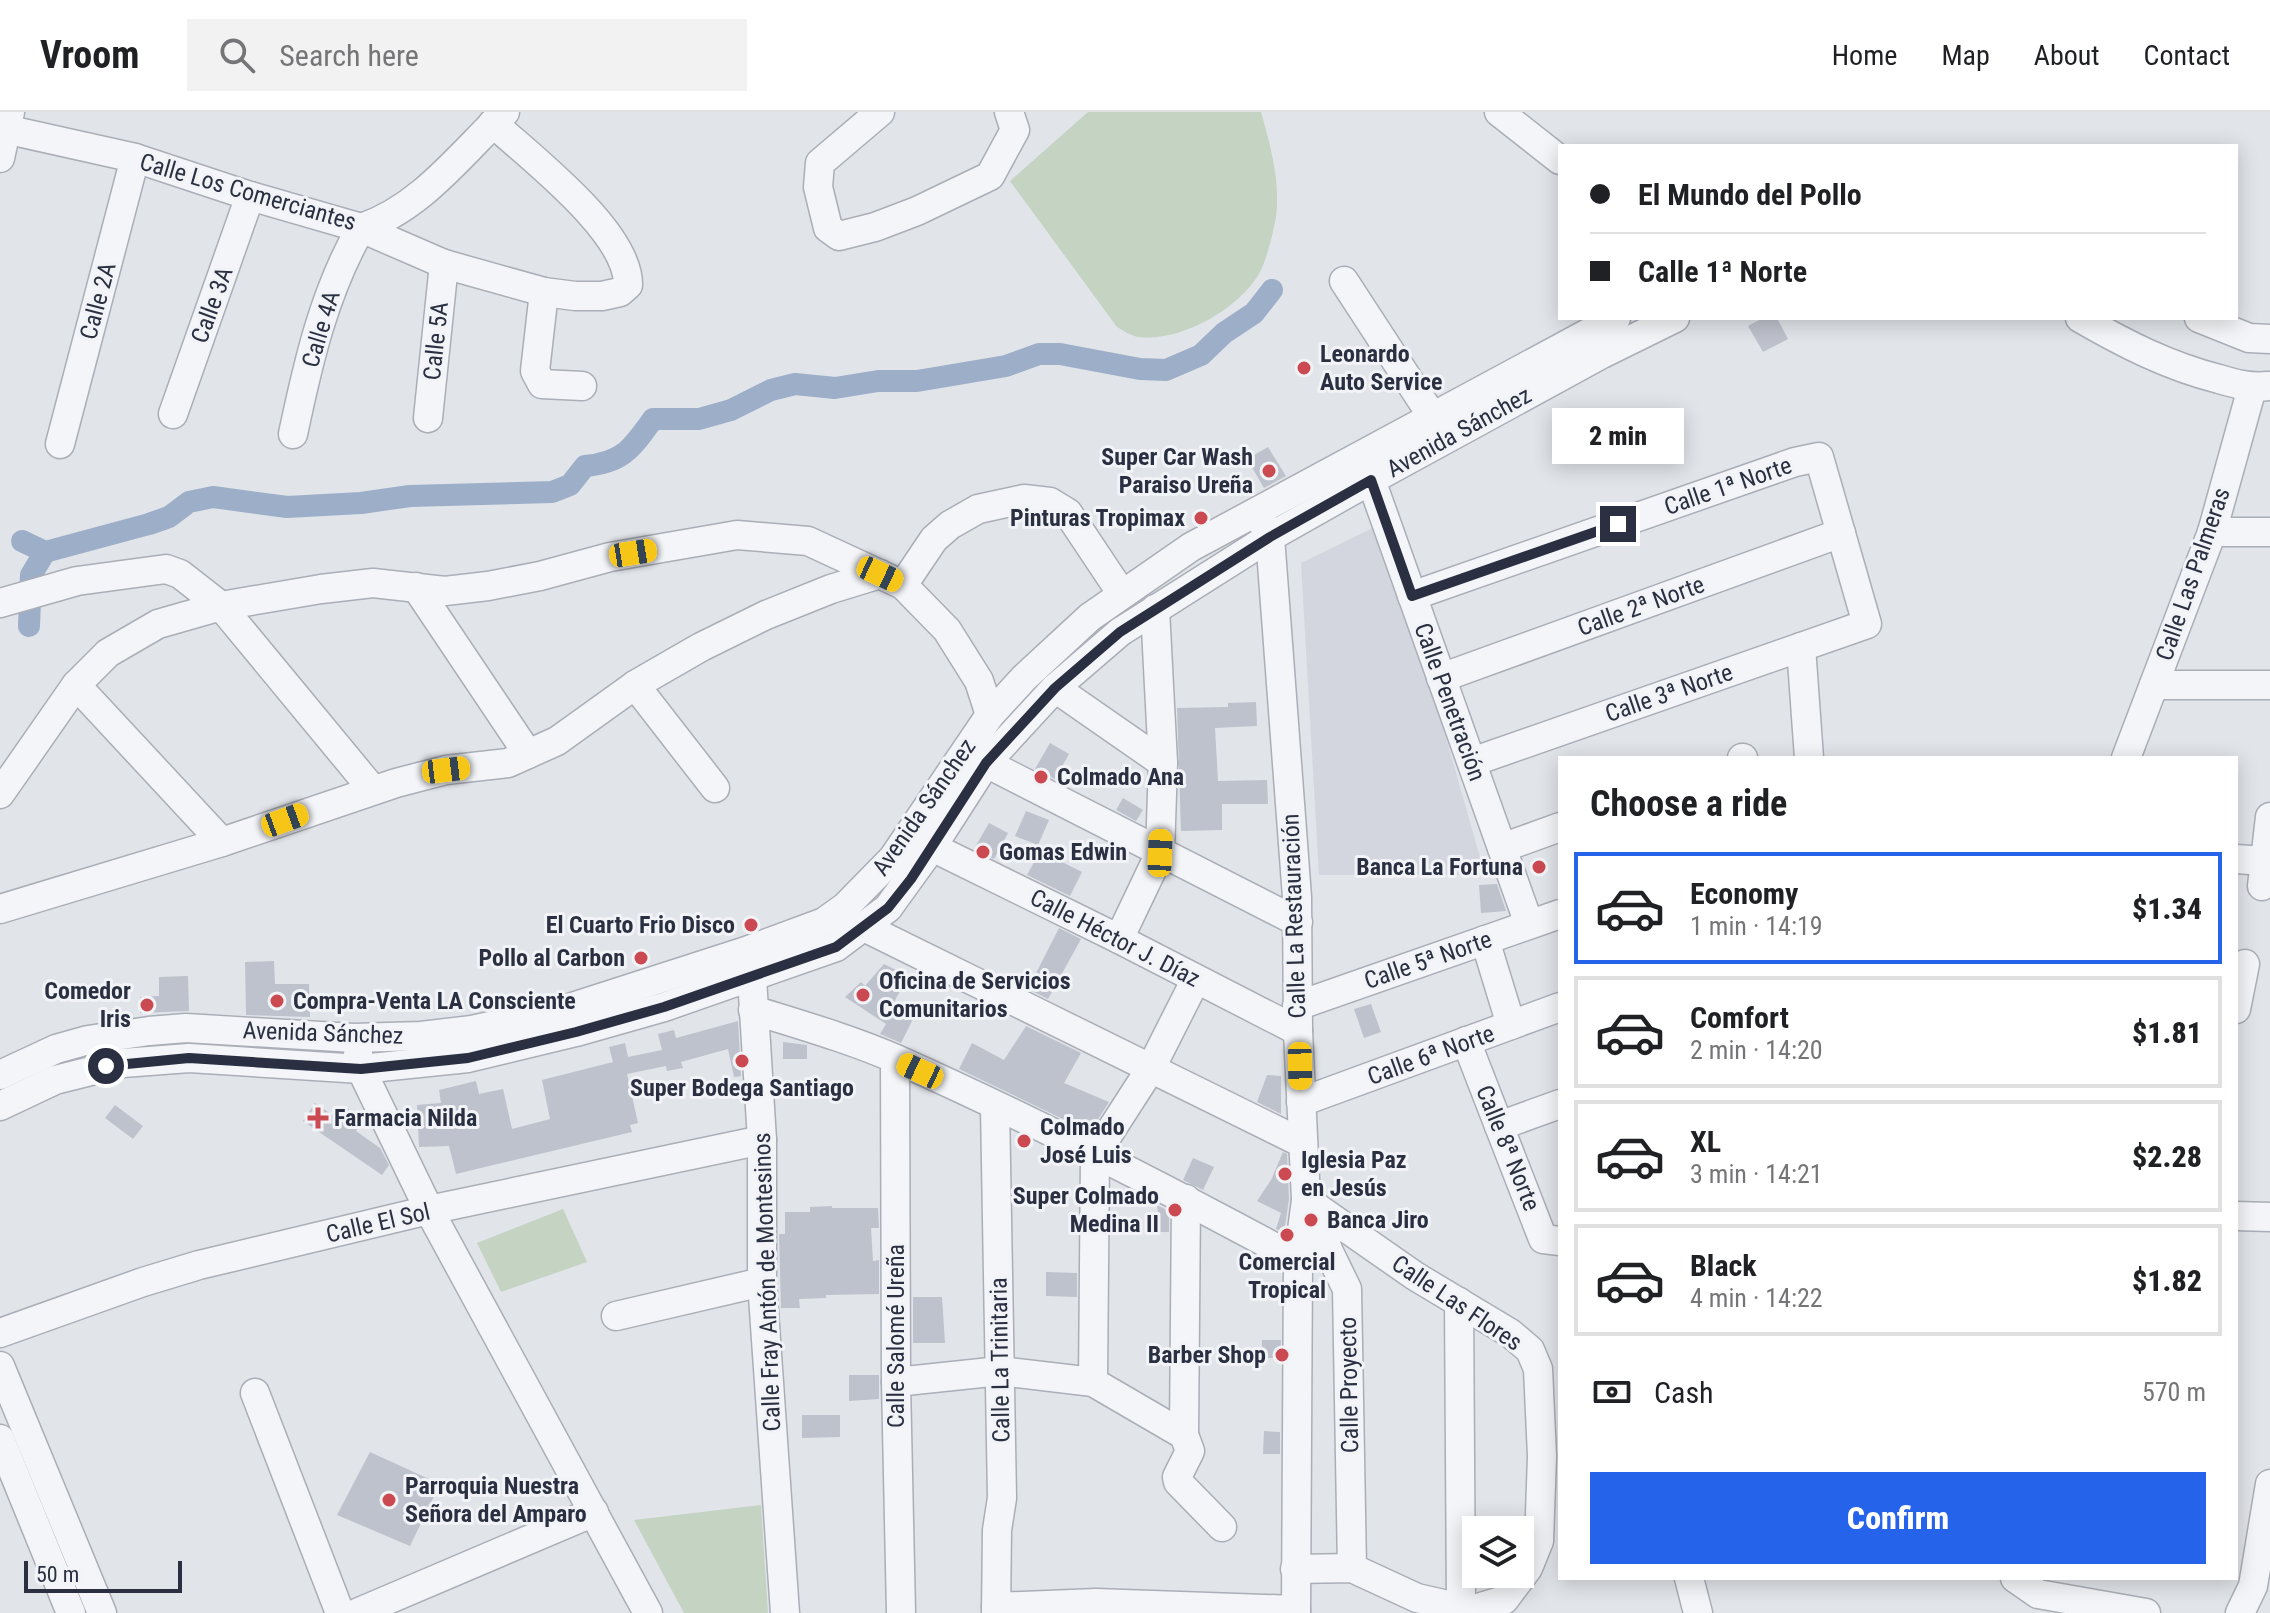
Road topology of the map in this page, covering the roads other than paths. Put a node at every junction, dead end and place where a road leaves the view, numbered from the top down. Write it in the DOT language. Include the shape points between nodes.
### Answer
graph roads {
  1 [pos="880,112"];
  2 [pos="1009,112"];
  3 [pos="1499,112"];
  4 [pos="499,118"];
  5 [pos="5,123"];
  6 [pos="0,158"];
  7 [pos="135,158"];
  8 [pos="1558,158"];
  9 [pos="250,196"];
  10 [pos="361,228"];
  11 [pos="444,264"];
  12 [pos="1344,281"];
  13 [pos="544,292"];
  14 [pos="1612,320"];
  15 [pos="1671,320"];
  16 [pos="2084,320"];
  17 [pos="2204,320"];
  18 [pos="2270,339"];
  19 [pos="582,386"];
  20 [pos="2261,387"];
  21 [pos="173,414"];
  22 [pos="1432,416"];
  23 [pos="428,418"];
  24 [pos="293,434"];
  25 [pos="60,444"];
  26 [pos="1371,480"];
  27 [pos="1256,511"];
  28 [pos="2212,532"];
  29 [pos="2270,532"];
  30 [pos="1841,533"];
  31 [pos="1270,537"];
  32 [pos="892,580"];
  33 [pos="416,587"];
  34 [pos="1122,594"];
  35 [pos="1412,596"];
  36 [pos="0,603"];
  37 [pos="221,606"];
  38 [pos="1155,609"];
  39 [pos="1801,647"];
  40 [pos="1441,678"];
  41 [pos="76,685"];
  42 [pos="635,685"];
  43 [pos="2154,685"];
  44 [pos="2270,685"];
  45 [pos="1055,688"];
  46 [pos="990,715"];
  47 [pos="528,754"];
  48 [pos="1809,756"];
  49 [pos="2127,756"];
  50 [pos="1472,762"];
  51 [pos="986,763"];
  52 [pos="1163,763"];
  53 [pos="715,788"];
  54 [pos="373,790"];
  55 [pos="0,794"];
  56 [pos="2270,817"];
  57 [pos="1558,828"];
  58 [pos="222,842"];
  59 [pos="932,847"];
  60 [pos="1502,848"];
  61 [pos="1160,853"];
  62 [pos="2238,860"];
  63 [pos="0,909"];
  64 [pos="1558,915"];
  65 [pos="1298,922"];
  66 [pos="1529,924"];
  67 [pos="864,927"];
  68 [pos="1119,939"];
  69 [pos="1485,940"];
  70 [pos="749,964"];
  71 [pos="2250,964"];
  72 [pos="1196,979"];
  73 [pos="2238,1003"];
  74 [pos="1558,1008"];
  75 [pos="753,1010"];
  76 [pos="1297,1018"];
  77 [pos="1511,1025"];
  78 [pos="354,1038"];
  79 [pos="1466,1041"];
  80 [pos="895,1059"];
  81 [pos="1151,1068"];
  82 [pos="361,1069"];
  83 [pos="0,1075"];
  84 [pos="1301,1102"];
  85 [pos="1558,1105"];
  86 [pos="0,1106"];
  87 [pos="995,1107"];
  88 [pos="1499,1126"];
  89 [pos="762,1140"];
  90 [pos="1302,1143"];
  91 [pos="1095,1155"];
  92 [pos="1186,1199"];
  93 [pos="1312,1204"];
  94 [pos="429,1210"];
  95 [pos="2238,1216"];
  96 [pos="2270,1217"];
  97 [pos="1558,1241"];
  98 [pos="1298,1260"];
  99 [pos="762,1282"];
  100 [pos="1459,1302"];
  101 [pos="616,1316"];
  102 [pos="0,1333"];
  103 [pos="0,1366"];
  104 [pos="1000,1371"];
  105 [pos="896,1382"];
  106 [pos="1093,1382"];
  107 [pos="255,1393"];
  108 [pos="1184,1435"];
  109 [pos="10,1451"];
  110 [pos="2270,1484"];
  111 [pos="594,1512"];
  112 [pos="1222,1527"];
  113 [pos="1352,1568"];
  114 [pos="1295,1569"];
  115 [pos="1690,1580"];
  116 [pos="2018,1580"];
  117 [pos="1461,1608"];
  118 [pos="996,1610"];
  119 [pos="1296,1612"];
  120 [pos="71,1613"];
  121 [pos="102,1613"];
  122 [pos="340,1613"];
  123 [pos="357,1613"];
  124 [pos="648,1613"];
  125 [pos="785,1613"];
  126 [pos="901,1613"];
  127 [pos="1698,1613"];
  128 [pos="2146,1613"];
  129 [pos="2240,1613"];
  1 -- 2 [label="street" via="820,163 818,187 828,228 839,236 917,211 990,176 1015,130"];
  3 -- 8 [label="street"];
  4 -- 10 [label="street, Calle Los Comerciantes" via="421,194 385,220"];
  4 -- 13 [label="street" via="596,218 629,270 628,285 620,292"];
  5 -- 6 [label="street"];
  5 -- 7 [label="street, Calle Los Comerciantes"];
  7 -- 9 [label="street, Calle Los Comerciantes"];
  7 -- 25 [label="street, Calle 2A"];
  9 -- 10 [label="street, Calle Los Comerciantes"];
  9 -- 21 [label="street, Calle 3A"];
  10 -- 11 [label="street"];
  10 -- 24 [label="street, Calle 4A" via="324,312"];
  11 -- 13 [label="street"];
  11 -- 23 [label="street, Calle 5A"];
  12 -- 22 [label="street"];
  13 -- 19 [label="street" via="537,379 542,384"];
  14 -- 22 [label="street, Avenida Sánchez"];
  15 -- 26 [label="street, Avenida Sánchez"];
  16 -- 20 [label="street" via="2180,369"];
  17 -- 18 [label="street" via="2249,338"];
  20 -- 28 [label="street, Calle Las Palmeras"];
  22 -- 27 [label="street, Avenida Sánchez"];
  26 -- 31 [label="street, Avenida Sánchez"];
  26 -- 35 [label="street, Calle Penetración"];
  27 -- 31 [label="street, Calle La Restauración"];
  27 -- 34 [label="street, Avenida Sánchez"];
  28 -- 29 [label="street"];
  28 -- 43 [label="street, Calle Las Palmeras"];
  30 -- 35 [label="street, Calle 1ª Norte" via="1819,457"];
  30 -- 39 [label="street, Calle 3ª Norte" via="1867,624"];
  30 -- 40 [label="street, Calle 2ª Norte"];
  31 -- 38 [label="street, Avenida Sánchez"];
  31 -- 65 [label="street, Calle La Restauración"];
  32 -- 33 [label="street" via="808,541 737,535 488,586 445,591"];
  32 -- 34 [label="street" via="950,525 978,509 1024,499 1050,502 1068,513"];
  32 -- 42 [label="street" via="831,589 766,615"];
  32 -- 46 [label="street" via="947,630 979,681"];
  33 -- 37 [label="street" via="373,583"];
  33 -- 47 [label="street"];
  34 -- 46 [label="street, Avenida Sánchez" via="1063,640"];
  35 -- 40 [label="street, Calle Penetración"];
  36 -- 37 [label="street" via="77,581 166,569"];
  37 -- 41 [label="street" via="158,624 108,653"];
  37 -- 54 [label="street"];
  38 -- 45 [label="street, Avenida Sánchez"];
  38 -- 52 [label="street"];
  39 -- 48 [label="street"];
  39 -- 50 [label="street, Calle 3ª Norte"];
  40 -- 50 [label="street, Calle Penetración"];
  41 -- 55 [label="street"];
  41 -- 58 [label="street"];
  42 -- 47 [label="street" via="557,741"];
  42 -- 53 [label="street"];
  43 -- 44 [label="street"];
  43 -- 49 [label="street, Calle Las Palmeras"];
  45 -- 51 [label="street, Avenida Sánchez"];
  45 -- 52 [label="street"];
  46 -- 70 [label="street, Avenida Sánchez" via="872,881 824,922"];
  47 -- 54 [label="street" via="508,763 446,770"];
  50 -- 60 [label="street, Calle Penetración"];
  51 -- 59 [label="street, Avenida Sánchez"];
  51 -- 61 [label="street"];
  52 -- 61 [label="street"];
  54 -- 58 [label="street"];
  56 -- 62 [label="street" via="2263,874"];
  57 -- 60 [label="street"];
  58 -- 63 [label="street"];
  59 -- 67 [label="street, Avenida Sánchez" via="888,908"];
  59 -- 68 [label="street, Calle Héctor J. Díaz"];
  60 -- 66 [label="street, Calle Penetración"];
  61 -- 65 [label="street"];
  61 -- 68 [label="street"];
  64 -- 66 [label="street, Calle 5ª Norte"];
  65 -- 76 [label="street, Calle La Restauración"];
  66 -- 69 [label="street, Calle 5ª Norte"];
  67 -- 70 [label="street, Avenida Sánchez" via="836,947"];
  67 -- 81 [label="street"];
  68 -- 72 [label="street, Calle Héctor J. Díaz"];
  69 -- 76 [label="street, Calle 5ª Norte"];
  69 -- 77 [label="street"];
  70 -- 75 [label="street, Calle Fray Antón de Montesinos"];
  70 -- 78 [label="street, Avenida Sánchez" via="472,1030"];
  70 -- 82 [label="street, Avenida Sánchez" via="591,1028 468,1058"];
  71 -- 73 [label="street"];
  72 -- 76 [label="street, Calle Héctor J. Díaz"];
  72 -- 81 [label="street"];
  74 -- 77 [label="street, Calle 6ª Norte"];
  75 -- 80 [label="street"];
  75 -- 89 [label="street, Calle Fray Antón de Montesinos"];
  76 -- 84 [label="street, Calle La Restauración"];
  77 -- 79 [label="street, Calle 6ª Norte"];
  78 -- 82 [label="street"];
  78 -- 83 [label="street, Avenida Sánchez" via="186,1028 149,1031 56,1049"];
  79 -- 84 [label="street, Calle 6ª Norte"];
  79 -- 88 [label="street, Calle 8ª Norte"];
  80 -- 87 [label="street"];
  80 -- 105 [label="street, Calle Salomé Ureña"];
  81 -- 90 [label="street"];
  81 -- 91 [label="street"];
  82 -- 86 [label="street, Avenida Sánchez" via="189,1058 123,1063 55,1080"];
  82 -- 94 [label="street"];
  84 -- 90 [label="street, Calle La Restauración"];
  85 -- 88 [label="street"];
  87 -- 91 [label="street"];
  87 -- 104 [label="street, Calle La Trinitaria"];
  88 -- 97 [label="street, Calle 8ª Norte" via="1543,1239"];
  89 -- 94 [label="street, Calle El Sol"];
  89 -- 99 [label="street, Calle Fray Antón de Montesinos"];
  90 -- 93 [label="street, Calle La Restauración"];
  91 -- 92 [label="street"];
  91 -- 106 [label="street"];
  92 -- 98 [label="street"];
  92 -- 108 [label="street"];
  93 -- 98 [label="street, Calle La Restauración"];
  93 -- 100 [label="street, Calle Las Flores"];
  93 -- 113 [label="street, Calle Proyecto" via="1347,1289"];
  94 -- 102 [label="street, Calle El Sol" via="172,1273"];
  94 -- 111 [label="street"];
  95 -- 96 [label="street"];
  98 -- 114 [label="street, Calle La Restauración"];
  99 -- 101 [label="street"];
  99 -- 125 [label="street, Calle Fray Antón de Montesinos"];
  100 -- 117 [label="street"];
  100 -- 117 [label="street, Calle Las Flores" via="1530,1350 1538,1369 1542,1456 1539,1541 1528,1568 1504,1600"];
  103 -- 109 [label="street"];
  104 -- 105 [label="street"];
  104 -- 106 [label="street"];
  104 -- 118 [label="street, Calle La Trinitaria" via="1002,1498"];
  105 -- 126 [label="street, Calle Salomé Ureña"];
  106 -- 108 [label="street"];
  107 -- 122 [label="street"];
  108 -- 112 [label="street" via="1190,1451 1178,1482"];
  109 -- 120 [label="street"];
  109 -- 121 [label="street"];
  110 -- 129 [label="street" via="2253,1586"];
  111 -- 123 [label="street"];
  111 -- 124 [label="street"];
  113 -- 114 [label="street, Calle Las Flores"];
  113 -- 117 [label="street, Calle Las Flores" via="1417,1598"];
  114 -- 119 [label="street, Calle La Restauración"];
  115 -- 127 [label="street"];
  116 -- 128 [label="street" via="2038,1594"];
  118 -- 119 [label="street" via="1096,1603"];
}
